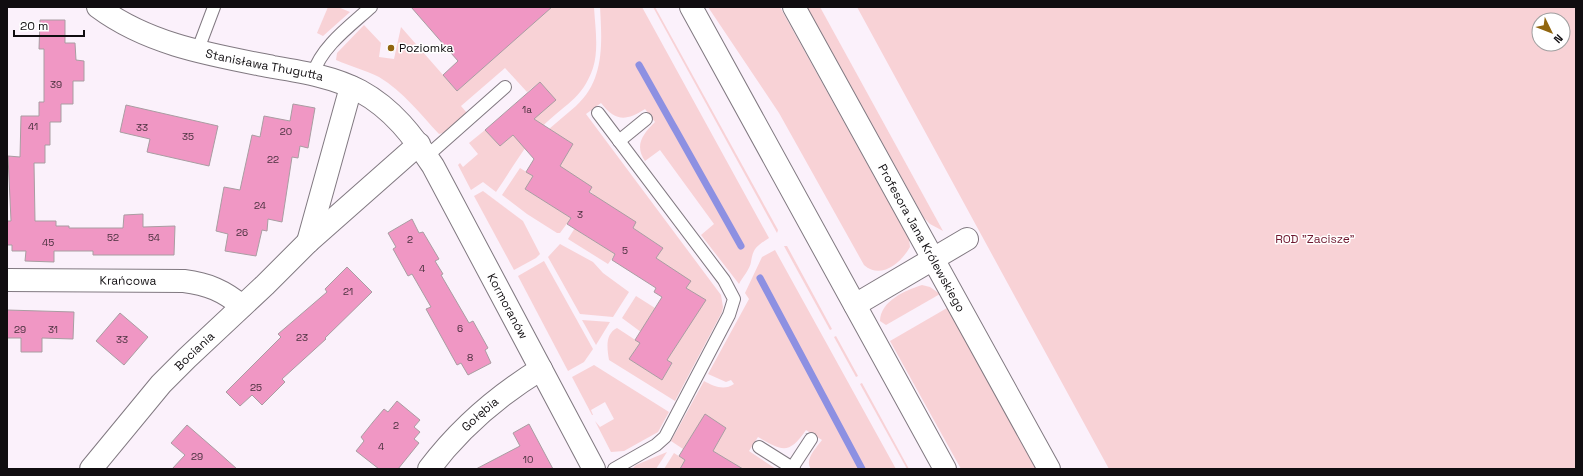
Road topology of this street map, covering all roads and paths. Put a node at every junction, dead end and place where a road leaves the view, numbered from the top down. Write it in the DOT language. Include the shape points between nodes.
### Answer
graph roads {
  1 [pos="98,7"];
  2 [pos="214,7"];
  3 [pos="371,7"];
  4 [pos="691,7"];
  5 [pos="794,7"];
  6 [pos="197,52"];
  7 [pos="313,74"];
  8 [pos="351,87"];
  9 [pos="505,87"];
  10 [pos="598,113"];
  11 [pos="646,118"];
  12 [pos="619,141"];
  13 [pos="423,150"];
  14 [pos="966,239"];
  15 [pos="308,242"];
  16 [pos="933,260"];
  17 [pos="7,280"];
  18 [pos="855,304"];
  19 [pos="242,306"];
  20 [pos="541,369"];
  21 [pos="811,439"];
  22 [pos="760,447"];
  23 [pos="793,468"];
  24 [pos="91,469"];
  25 [pos="429,469"];
  26 [pos="594,469"];
  27 [pos="614,469"];
  28 [pos="945,469"];
  29 [pos="1049,469"];
  1 -- 6 [label="street, Stanisława Thugutta" via="144,33"];
  2 -- 6 [label="lane"];
  3 -- 7 [label="lane" via="326,50"];
  4 -- 18 [label="street"];
  5 -- 16 [label="street, Profesora Jana Królewskiego"];
  6 -- 7 [label="street, Stanisława Thugutta"];
  7 -- 8 [label="street, Stanisława Thugutta"];
  8 -- 13 [label="street, Stanisława Thugutta" via="392,113"];
  8 -- 15 [label="street"];
  9 -- 13 [label="lane"];
  10 -- 12 [label="lane"];
  11 -- 12 [label="lane"];
  12 -- 27 [label="lane" via="724,280 734,299 730,315 665,437"];
  13 -- 15 [label="street, Bociania"];
  13 -- 20 [label="street, Kormoranów"];
  14 -- 16 [label="street"];
  15 -- 19 [label="street, Bociania"];
  16 -- 18 [label="street"];
  16 -- 29 [label="street, Profesora Jana Królewskiego"];
  17 -- 19 [label="street, Krańcowa" via="184,281 218,289"];
  18 -- 28 [label="street"];
  19 -- 24 [label="street, Bociania" via="162,384"];
  20 -- 25 [label="street, Gołębia" via="492,402 464,428"];
  20 -- 26 [label="street, Kormoranów"];
  21 -- 23 [label="lane"];
  22 -- 23 [label="lane"];
}
